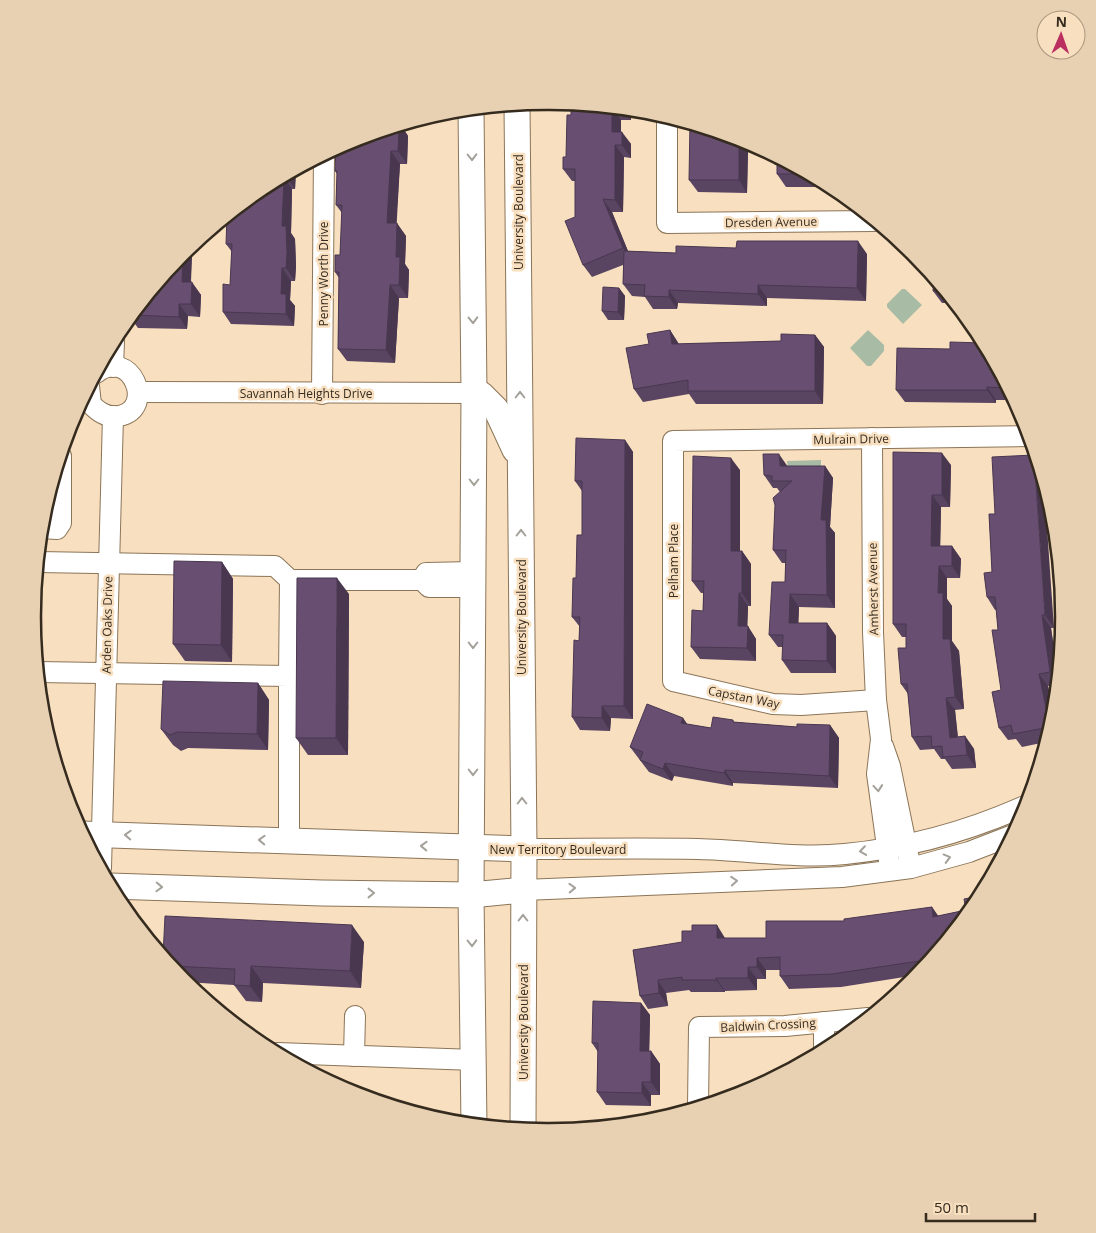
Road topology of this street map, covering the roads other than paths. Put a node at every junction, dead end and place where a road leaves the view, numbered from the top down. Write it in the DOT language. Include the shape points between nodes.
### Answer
graph roads {
  1 [pos="518,111"];
  2 [pos="471,116"];
  3 [pos="667,124"];
  4 [pos="324,162"];
  5 [pos="864,221"];
  6 [pos="105,370"];
  7 [pos="138,392"];
  8 [pos="322,394"];
  9 [pos="474,394"];
  10 [pos="90,400"];
  11 [pos="113,416"];
  12 [pos="1021,436"];
  13 [pos="872,438"];
  14 [pos="673,441"];
  15 [pos="520,462"];
  16 [pos="61,478"];
  17 [pos="49,529"];
  18 [pos="45,558"];
  19 [pos="109,563"];
  20 [pos="290,580"];
  21 [pos="473,580"];
  22 [pos="45,672"];
  23 [pos="106,672"];
  24 [pos="289,676"];
  25 [pos="673,681"];
  26 [pos="876,700"];
  27 [pos="881,739"];
  28 [pos="1016,809"];
  29 [pos="92,834"];
  30 [pos="1003,839"];
  31 [pos="289,841"];
  32 [pos="906,845"];
  33 [pos="473,848"];
  34 [pos="886,848"];
  35 [pos="524,849"];
  36 [pos="911,868"];
  37 [pos="891,871"];
  38 [pos="119,886"];
  39 [pos="523,890"];
  40 [pos="471,894"];
  41 [pos="355,1016"];
  42 [pos="856,1019"];
  43 [pos="824,1022"];
  44 [pos="824,1042"];
  45 [pos="293,1054"];
  46 [pos="354,1056"];
  47 [pos="475,1060"];
  48 [pos="698,1100"];
  49 [pos="474,1118"];
  50 [pos="523,1122"];
  15 -- 1 [label="main road, University Boulevard, one-way"];
  2 -- 9 [label="main road, one-way"];
  3 -- 5 [label="street, Dresden Avenue" via="667,223"];
  4 -- 8 [label="street, Penny Worth Drive"];
  6 -- 7 [label="street" via="122,368 132,374"];
  7 -- 8 [label="street, Savannah Heights Drive"];
  7 -- 11 [label="street" via="132,410"];
  8 -- 9 [label="street, Savannah Heights Drive"];
  9 -- 15 [label="main road" via="481,394 496,409"];
  9 -- 21 [label="main road, one-way"];
  10 -- 11 [label="street" via="101,414"];
  11 -- 19 [label="street, Arden Oaks Drive"];
  12 -- 13 [label="street, Mulrain Drive"];
  13 -- 14 [label="street, Mulrain Drive"];
  13 -- 26 [label="street, Amherst Avenue"];
  14 -- 25 [label="street, Pelham Place"];
  35 -- 15 [label="main road, University Boulevard, one-way"];
  16 -- 17 [label="street" via="61,523 56,529"];
  18 -- 19 [label="street"];
  19 -- 20 [label="street" via="275,566"];
  19 -- 23 [label="street, Arden Oaks Drive"];
  20 -- 21 [label="street" via="422,580 426,573"];
  20 -- 24 [label="street"];
  21 -- 33 [label="main road, one-way"];
  22 -- 23 [label="street"];
  23 -- 24 [label="street"];
  23 -- 29 [label="street, Arden Oaks Drive"];
  24 -- 31 [label="street"];
  25 -- 26 [label="street, Capstan Way" via="773,704 801,706"];
  26 -- 27 [label="street, Amherst Avenue"];
  27 -- 32 [label="street, Amherst Avenue" via="890,766"];
  27 -- 34 [label="street, Amherst Avenue, one-way" via="877,774"];
  28 -- 32 [label="street, New Territory Boulevard" via="972,827"];
  31 -- 29 [label="main road, New Territory Boulevard, one-way"];
  36 -- 30 [label="street, one-way"];
  33 -- 31 [label="main road, New Territory Boulevard, one-way"];
  32 -- 34 [label="street, New Territory Boulevard"];
  32 -- 36 [label="street, Amherst Avenue"];
  33 -- 35 [label="main road, New Territory Boulevard"];
  33 -- 40 [label="main road"];
  34 -- 35 [label="street, New Territory Boulevard, one-way" via="844,854 769,854 698,849"];
  34 -- 37 [label="street, Amherst Avenue"];
  35 -- 39 [label="main road, University Boulevard"];
  36 -- 37 [label="street"];
  39 -- 37 [label="street, one-way" via="842,877"];
  38 -- 40 [label="main road, one-way"];
  39 -- 40 [label="main road"];
  50 -- 39 [label="main road, University Boulevard, one-way"];
  40 -- 47 [label="main road, one-way"];
  41 -- 46 [label="street"];
  42 -- 43 [label="street, Baldwin Crossing"];
  43 -- 44 [label="street"];
  43 -- 48 [label="street, Baldwin Crossing" via="699,1027"];
  45 -- 46 [label="street"];
  46 -- 47 [label="street"];
  47 -- 49 [label="main road"];
}
